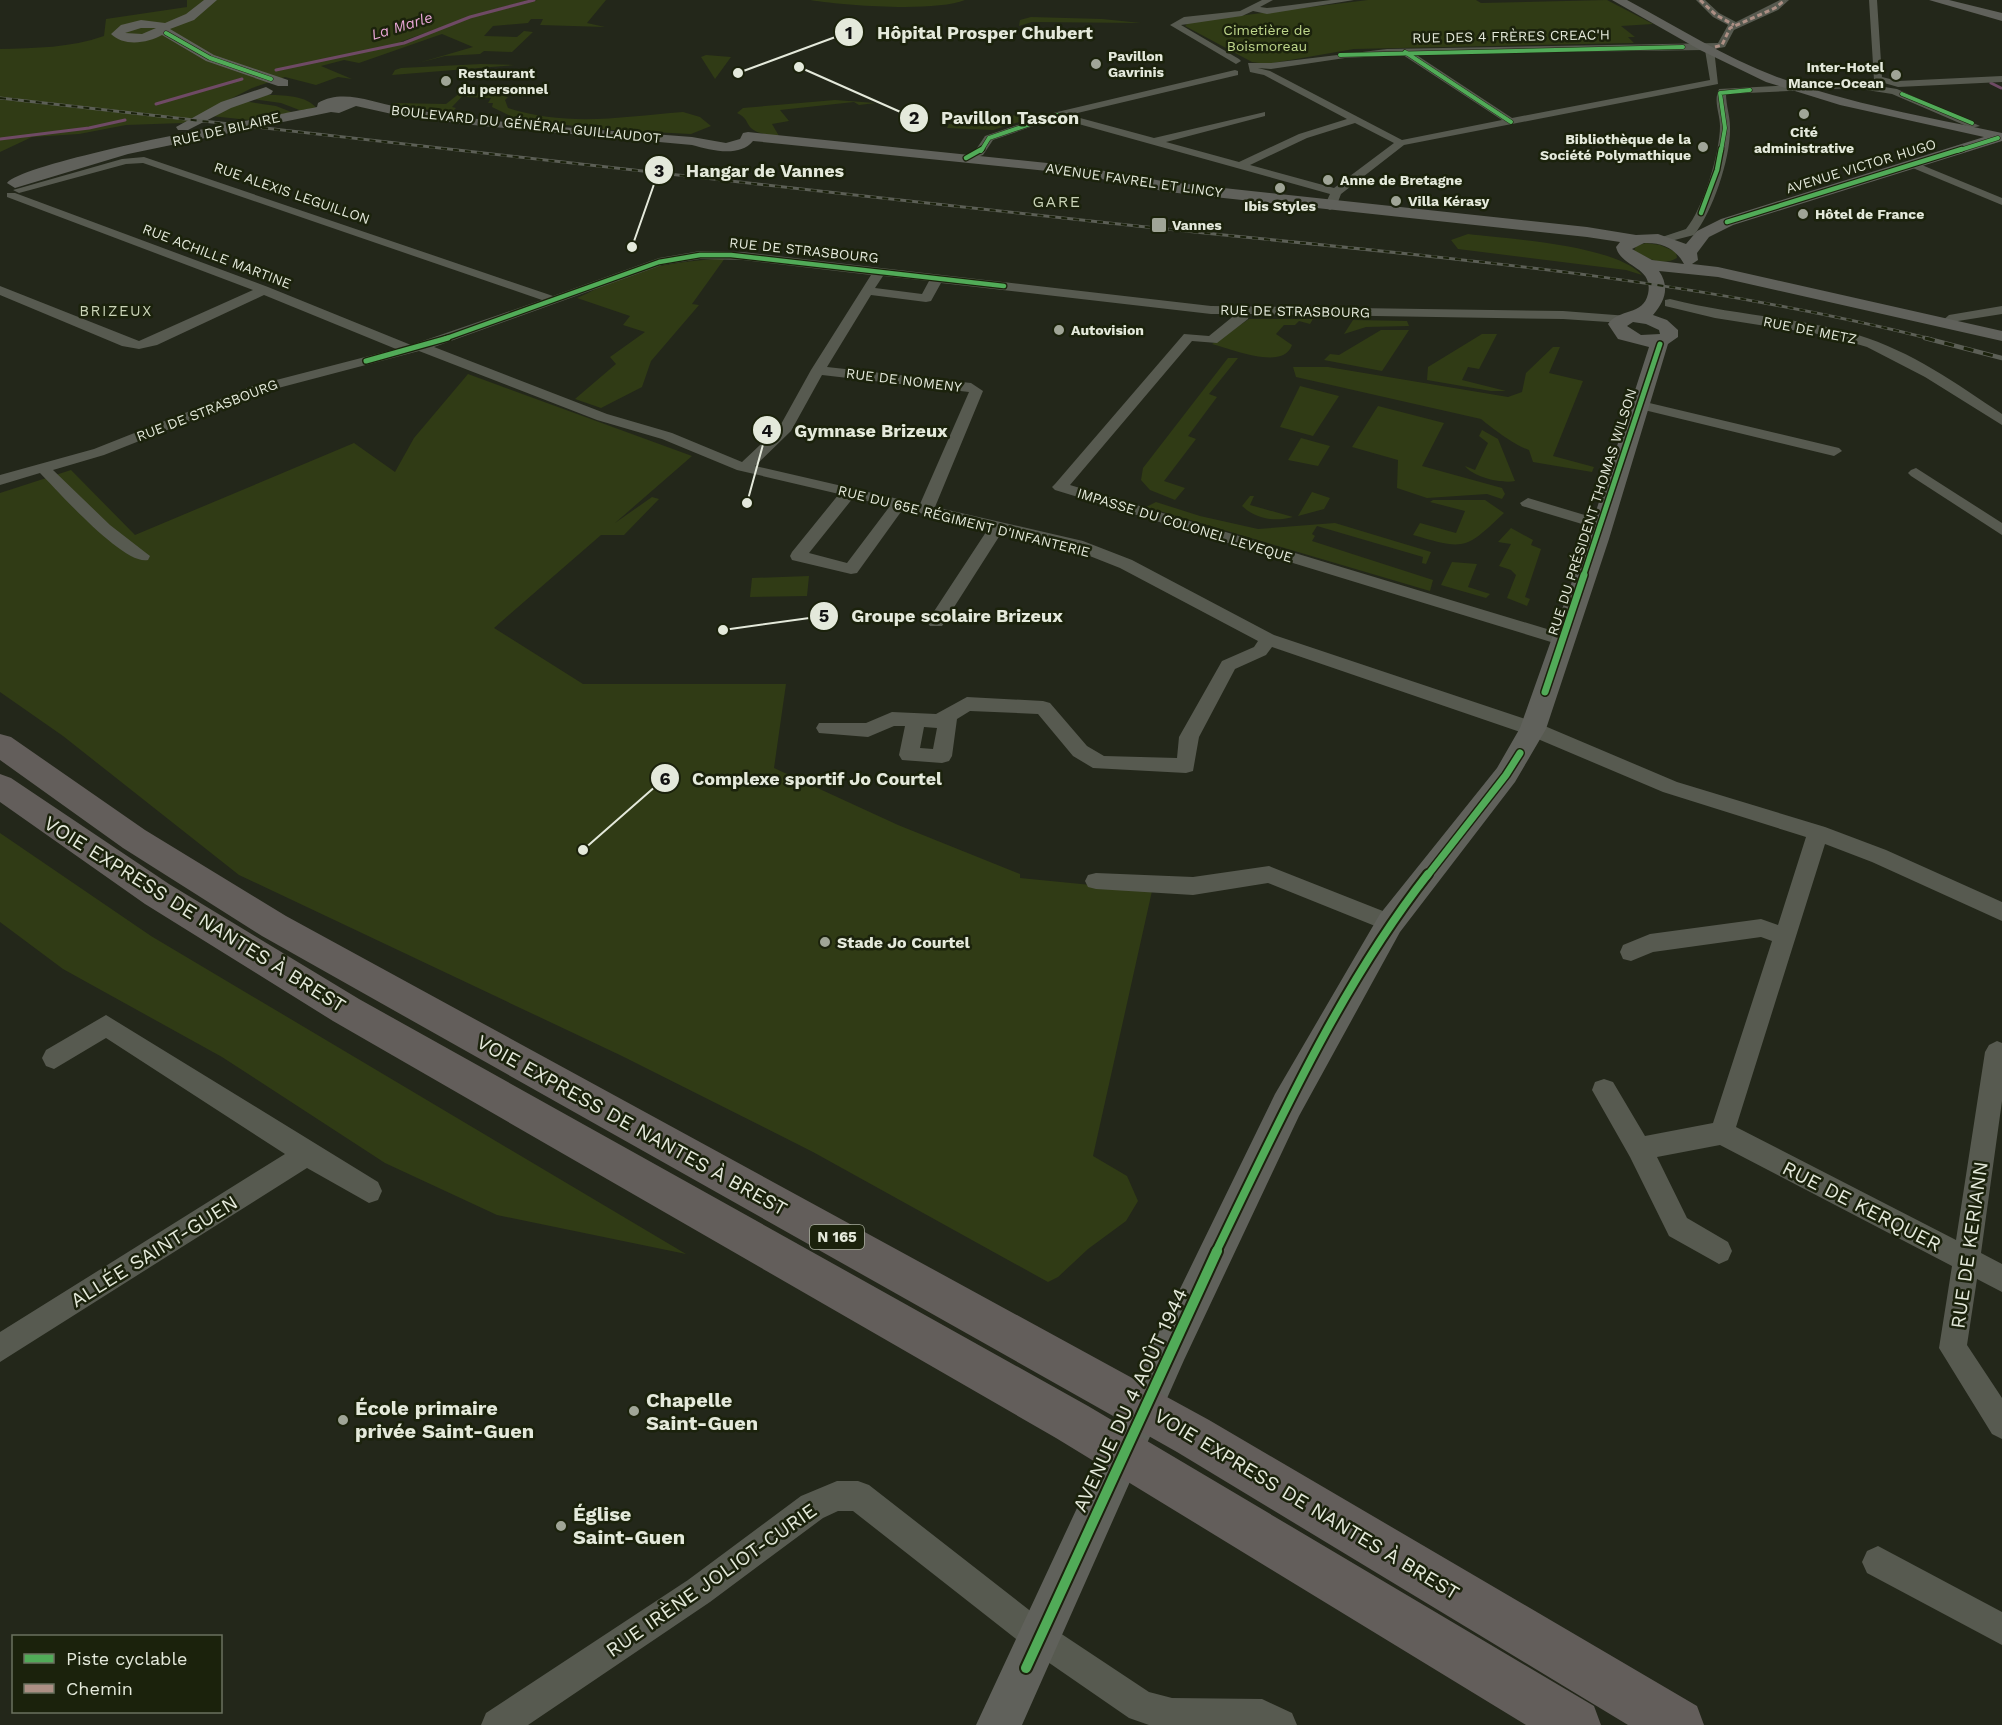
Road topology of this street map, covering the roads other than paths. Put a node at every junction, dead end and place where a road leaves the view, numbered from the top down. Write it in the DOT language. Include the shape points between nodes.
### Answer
graph roads {
  1 [pos="211,0"];
  2 [pos="1269,0"];
  3 [pos="1350,0"];
  4 [pos="1618,0"];
  5 [pos="1624,0"];
  6 [pos="1785,0"];
  7 [pos="1873,0"];
  8 [pos="1935,0"];
  9 [pos="1702,2"];
  10 [pos="1251,10"];
  11 [pos="2002,17"];
  12 [pos="1734,25"];
  13 [pos="159,27"];
  14 [pos="144,37"];
  15 [pos="182,42"];
  16 [pos="1212,47"];
  17 [pos="1712,47"];
  18 [pos="1405,52"];
  19 [pos="1236,61"];
  20 [pos="1735,62"];
  21 [pos="1711,63"];
  22 [pos="1219,66"];
  23 [pos="1252,67"];
  24 [pos="1235,73"];
  25 [pos="1762,75"];
  26 [pos="1877,78"];
  27 [pos="2002,79"];
  28 [pos="1202,82"];
  29 [pos="1854,85"];
  30 [pos="1799,87"];
  31 [pos="1896,87"];
  32 [pos="1767,89"];
  33 [pos="346,103"];
  34 [pos="1261,114"];
  35 [pos="1057,115"];
  36 [pos="1356,120"];
  37 [pos="1511,122"];
  38 [pos="1975,126"];
  39 [pos="742,132"];
  40 [pos="2002,136"];
  41 [pos="1151,142"];
  42 [pos="1401,143"];
  43 [pos="126,150"];
  44 [pos="966,158"];
  45 [pos="1912,164"];
  46 [pos="1239,166"];
  47 [pos="9,190"];
  48 [pos="2002,190"];
  49 [pos="1986,195"];
  50 [pos="1333,201"];
  51 [pos="2002,202"];
  52 [pos="1664,241"];
  53 [pos="1631,243"];
  54 [pos="1683,262"];
  55 [pos="1642,263"];
  56 [pos="879,272"];
  57 [pos="937,278"];
  58 [pos="0,290"];
  59 [pos="264,290"];
  60 [pos="866,291"];
  61 [pos="551,300"];
  62 [pos="1670,303"];
  63 [pos="1242,310"];
  64 [pos="2002,310"];
  65 [pos="1947,323"];
  66 [pos="1629,326"];
  67 [pos="1661,332"];
  68 [pos="2002,336"];
  69 [pos="416,348"];
  70 [pos="1653,363"];
  71 [pos="818,370"];
  72 [pos="1641,405"];
  73 [pos="2002,421"];
  74 [pos="1834,451"];
  75 [pos="43,468"];
  76 [pos="745,468"];
  77 [pos="1916,473"];
  78 [pos="0,480"];
  79 [pos="849,492"];
  80 [pos="900,503"];
  81 [pos="1528,503"];
  82 [pos="926,509"];
  83 [pos="1602,525"];
  84 [pos="998,526"];
  85 [pos="2002,530"];
  86 [pos="142,556"];
  87 [pos="936,622"];
  88 [pos="1268,639"];
  89 [pos="1564,640"];
  90 [pos="948,716"];
  91 [pos="916,720"];
  92 [pos="826,728"];
  93 [pos="1533,729"];
  94 [pos="0,745"];
  95 [pos="0,786"];
  96 [pos="1818,833"];
  97 [pos="1096,881"];
  98 [pos="2002,912"];
  99 [pos="1390,923"];
  100 [pos="1786,937"];
  101 [pos="1631,952"];
  102 [pos="1997,1052"];
  103 [pos="54,1058"];
  104 [pos="1604,1090"];
  105 [pos="1722,1133"];
  106 [pos="1266,1147"];
  107 [pos="1639,1149"];
  108 [pos="307,1155"];
  109 [pos="369,1191"];
  110 [pos="1719,1251"];
  111 [pos="1967,1260"];
  112 [pos="2002,1278"];
  113 [pos="0,1348"];
  114 [pos="2002,1424"];
  115 [pos="1878,1562"];
  116 [pos="2002,1629"];
  117 [pos="1040,1638"];
  118 [pos="498,1725"];
  119 [pos="999,1725"];
  120 [pos="1280,1725"];
  121 [pos="1575,1725"];
  122 [pos="1678,1725"];
  1 -- 13 [label="street" via="192,15"];
  2 -- 10 [label="street"];
  3 -- 10 [label="street"];
  4 -- 17 [label="street"];
  5 -- 17 [label="street"];
  6 -- 12 [label="street" via="1780,6"];
  7 -- 26 [label="street"];
  8 -- 11 [label="street"];
  9 -- 12 [label="street"];
  10 -- 16 [label="street" via="1174,25"];
  12 -- 17 [label="street" via="1722,45"];
  13 -- 14 [label="street"];
  13 -- 14 [label="street" via="125,28 117,34 125,38"];
  13 -- 15 [label="street"];
  14 -- 15 [label="street"];
  15 -- 43 [label="street, RUE DE BILAIRE" via="282,89"];
  16 -- 19 [label="street"];
  16 -- 22 [label="street"];
  17 -- 18 [label="street, RUE DES 4 FRÈRES CREAC'H"];
  17 -- 20 [label="street"];
  17 -- 21 [label="street"];
  17 -- 30 [label="street"];
  18 -- 23 [label="street, RUE DES 4 FRÈRES CREAC'H"];
  18 -- 37 [label="street"];
  19 -- 22 [label="street"];
  19 -- 23 [label="street"];
  20 -- 21 [label="street"];
  20 -- 25 [label="street"];
  21 -- 37 [label="street" via="1716,80 1698,86"];
  22 -- 24 [label="street"];
  22 -- 28 [label="street"];
  23 -- 24 [label="street"];
  23 -- 36 [label="street"];
  24 -- 28 [label="street"];
  25 -- 30 [label="street"];
  25 -- 32 [label="street"];
  26 -- 29 [label="street"];
  26 -- 31 [label="street"];
  27 -- 31 [label="street"];
  28 -- 35 [label="street"];
  29 -- 30 [label="street"];
  29 -- 31 [label="street"];
  30 -- 32 [label="street"];
  30 -- 38 [label="street"];
  30 -- 40 [label="street" via="1849,103"];
  31 -- 38 [label="street"];
  32 -- 52 [label="street" via="1720,93 1725,128 1717,170 1694,229"];
  33 -- 39 [label="street, BOULEVARD DU GÉNÉRAL GUILLAUDOT" via="620,136 708,136 732,147 746,141"];
  33 -- 43 [label="street, RUE DE BILAIRE" via="319,102"];
  34 -- 41 [label="street"];
  35 -- 41 [label="street"];
  35 -- 44 [label="street" via="989,138 979,153"];
  36 -- 42 [label="street"];
  36 -- 46 [label="street" via="1303,136"];
  37 -- 42 [label="street"];
  38 -- 40 [label="street"];
  39 -- 44 [label="street, AVENUE FAVREL ET LINCY"];
  40 -- 45 [label="street, AVENUE VICTOR HUGO"];
  41 -- 46 [label="street"];
  42 -- 50 [label="street"];
  43 -- 47 [label="street, RUE DE BILAIRE" via="39,174"];
  44 -- 50 [label="street, AVENUE FAVREL ET LINCY" via="1095,172 1168,187"];
  45 -- 49 [label="street"];
  45 -- 54 [label="street, AVENUE VICTOR HUGO" via="1727,222 1703,234"];
  46 -- 50 [label="street"];
  47 -- 59 [label="street, RUE ACHILLE MARTINE"];
  47 -- 61 [label="street, RUE ALEXIS LEGUILLON" via="144,160"];
  48 -- 49 [label="street"];
  49 -- 51 [label="street"];
  50 -- 53 [label="street, AVENUE FAVREL ET LINCY" via="1372,210 1556,229"];
  52 -- 53 [label="street"];
  52 -- 54 [label="street"];
  53 -- 55 [label="street" via="1624,250"];
  54 -- 55 [label="street"];
  54 -- 62 [label="street, RUE DU PRÉSIDENT THOMAS WILSON"];
  54 -- 65 [label="street"];
  55 -- 66 [label="street" via="1655,274 1657,286 1653,305"];
  56 -- 57 [label="street, RUE DE STRASBOURG"];
  56 -- 60 [label="street, RUE DE NOMENY"];
  56 -- 61 [label="street, RUE DE STRASBOURG" via="705,255 659,262"];
  57 -- 60 [label="street" via="926,298"];
  57 -- 63 [label="street, RUE DE STRASBOURG" via="1199,309"];
  58 -- 59 [label="street" via="127,344 139,345"];
  59 -- 69 [label="street, RUE ACHILLE MARTINE"];
  60 -- 71 [label="street, RUE DE NOMENY"];
  61 -- 69 [label="street, RUE DE STRASBOURG"];
  62 -- 67 [label="street, RUE DU PRÉSIDENT THOMAS WILSON"];
  62 -- 73 [label="street, RUE DE METZ" via="1704,314 1774,322 1866,342"];
  63 -- 66 [label="street, RUE DE STRASBOURG" via="1550,316"];
  63 -- 89 [label="street, IMPASSE DU COLONEL LEVEQUE" via="1239,321 1212,339 1189,337 1060,487"];
  64 -- 65 [label="street" via="1954,318"];
  65 -- 68 [label="street"];
  66 -- 67 [label="street"];
  66 -- 70 [label="street"];
  67 -- 70 [label="street, RUE DU PRÉSIDENT THOMAS WILSON"];
  69 -- 75 [label="street, RUE DE STRASBOURG" via="258,388 99,452"];
  69 -- 76 [label="street, RUE DU 65E RÉGIMENT D'INFANTERIE" via="602,417 667,436"];
  70 -- 72 [label="street, RUE DU PRÉSIDENT THOMAS WILSON"];
  71 -- 76 [label="street" via="786,428"];
  71 -- 82 [label="street, RUE DE NOMENY" via="971,387 976,391"];
  72 -- 74 [label="street"];
  72 -- 83 [label="street, RUE DU PRÉSIDENT THOMAS WILSON"];
  75 -- 78 [label="street, RUE DE STRASBOURG"];
  75 -- 86 [label="street" via="104,528"];
  76 -- 79 [label="street, RUE DU 65E RÉGIMENT D'INFANTERIE"];
  77 -- 85 [label="street"];
  79 -- 80 [label="street, RUE DU 65E RÉGIMENT D'INFANTERIE"];
  79 -- 80 [label="street" via="798,556 851,569"];
  80 -- 82 [label="street, RUE DU 65E RÉGIMENT D'INFANTERIE"];
  81 -- 83 [label="street"];
  82 -- 84 [label="street, RUE DU 65E RÉGIMENT D'INFANTERIE"];
  83 -- 89 [label="street, RUE DU PRÉSIDENT THOMAS WILSON"];
  84 -- 87 [label="street"];
  84 -- 88 [label="street, RUE DU 65E RÉGIMENT D'INFANTERIE" via="1077,546 1126,564"];
  88 -- 90 [label="street" via="1260,651 1228,665 1189,736 1186,766 1100,763 1080,751 1043,708 967,704"];
  88 -- 93 [label="street, RUE DU 65E RÉGIMENT D'INFANTERIE"];
  89 -- 93 [label="street, RUE DU PRÉSIDENT THOMAS WILSON"];
  90 -- 91 [label="street" via="939,721"];
  90 -- 91 [label="street" via="942,756 909,754"];
  91 -- 92 [label="street" via="892,719 868,730"];
  93 -- 96 [label="street, RUE DU 65E RÉGIMENT D'INFANTERIE" via="1670,787"];
  93 -- 99 [label="street, RUE DU PRÉSIDENT THOMAS WILSON" via="1506,775"];
  94 -- 122 [label="highway, VOIE EXPRESS DE NANTES À BREST / N 165" via="134,839 274,926 1193,1436"];
  95 -- 121 [label="highway, VOIE EXPRESS DE NANTES À BREST / N 165" via="158,894 337,1005 1072,1422"];
  96 -- 98 [label="street, RUE DU 65E RÉGIMENT D'INFANTERIE"];
  96 -- 100 [label="street"];
  97 -- 99 [label="street" via="1193,886 1269,874"];
  99 -- 106 [label="street, RUE DU PRÉSIDENT THOMAS WILSON"];
  100 -- 101 [label="street" via="1761,928 1650,943"];
  100 -- 105 [label="street"];
  102 -- 111 [label="street, RUE DE KERIANN"];
  103 -- 108 [label="street" via="106,1025"];
  104 -- 107 [label="street"];
  105 -- 107 [label="street"];
  105 -- 111 [label="street, RUE DE KERQUER"];
  106 -- 117 [label="street, AVENUE DU 4 AOÛT 1944"];
  107 -- 110 [label="street" via="1678,1227"];
  108 -- 109 [label="street"];
  108 -- 113 [label="street, ALLÉE SAINT-GUEN"];
  111 -- 112 [label="street, RUE DE KERQUER"];
  111 -- 114 [label="street, RUE DE KERIANN" via="1953,1348"];
  115 -- 116 [label="street"];
  117 -- 118 [label="street, RUE IRÈNE JOLIOT-CURIE" via="858,1496 837,1496 812,1507 699,1591"];
  117 -- 119 [label="street, AVENUE DU 4 AOÛT 1944"];
  117 -- 120 [label="street, RUE IRÈNE JOLIOT-CURIE" via="1141,1706 1172,1715 1262,1716"];
}
